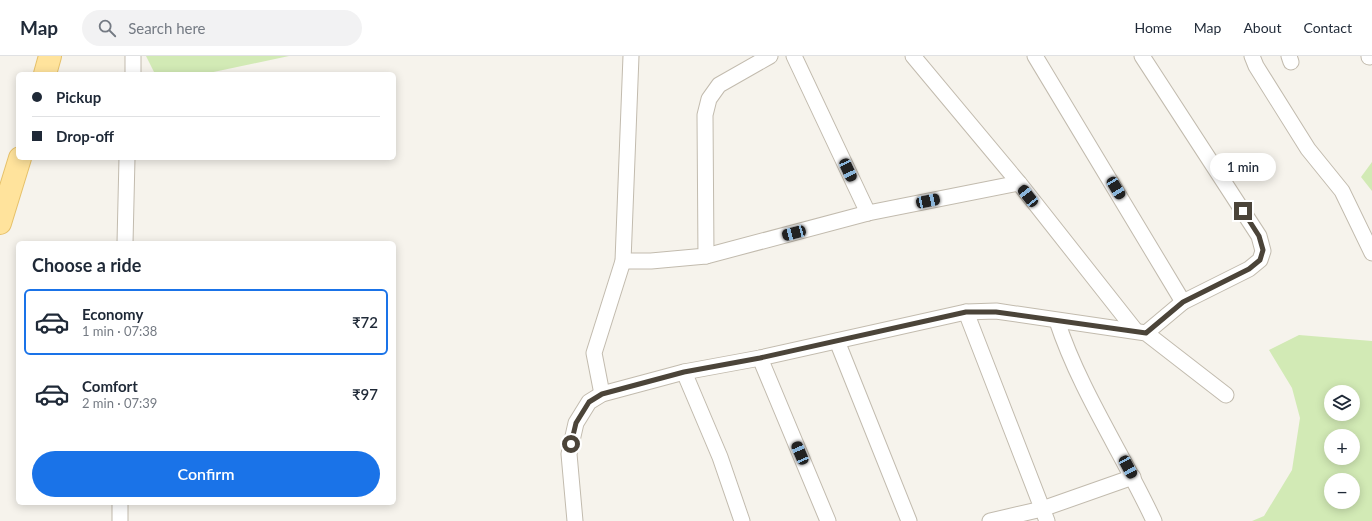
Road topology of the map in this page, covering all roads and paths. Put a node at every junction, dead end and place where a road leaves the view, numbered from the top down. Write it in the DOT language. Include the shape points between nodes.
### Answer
graph roads {
  1 [pos="50,56"];
  2 [pos="133,56"];
  3 [pos="631,56"];
  4 [pos="770,56"];
  5 [pos="794,56"];
  6 [pos="914,56"];
  7 [pos="1035,56"];
  8 [pos="1142,56"];
  9 [pos="1252,56"];
  10 [pos="46,72"];
  11 [pos="133,72"];
  12 [pos="19,160"];
  13 [pos="127,160"];
  14 [pos="1019,183"];
  15 [pos="868,214"];
  16 [pos="0,223"];
  17 [pos="125,241"];
  18 [pos="1372,253"];
  19 [pos="706,256"];
  20 [pos="623,261"];
  21 [pos="1183,302"];
  22 [pos="966,312"];
  23 [pos="1057,321"];
  24 [pos="1140,332"];
  25 [pos="837,341"];
  26 [pos="760,358"];
  27 [pos="684,372"];
  28 [pos="602,394"];
  29 [pos="1226,394"];
  30 [pos="1133,477"];
  31 [pos="120,505"];
  32 [pos="1044,515"];
  33 [pos="120,521"];
  34 [pos="575,521"];
  35 [pos="742,521"];
  36 [pos="828,521"];
  37 [pos="909,521"];
  38 [pos="990,521"];
  39 [pos="1154,521"];
  1 -- 10 [label="main road"];
  2 -- 11 [label="street"];
  3 -- 20 [label="street"];
  4 -- 19 [label="street" via="718,85 709,98 705,115"];
  5 -- 15 [label="street"];
  6 -- 14 [label="street"];
  7 -- 21 [label="street"];
  8 -- 21 [label="street" via="1259,236 1263,250 1260,260 1249,269"];
  9 -- 18 [label="street" via="1308,148 1342,191"];
  12 -- 16 [label="main road"];
  13 -- 17 [label="street"];
  14 -- 15 [label="street"];
  14 -- 24 [label="street"];
  15 -- 19 [label="street"];
  19 -- 20 [label="street"];
  20 -- 28 [label="street" via="594,353"];
  21 -- 24 [label="street"];
  22 -- 23 [label="street" via="996,312"];
  22 -- 25 [label="street"];
  22 -- 32 [label="street"];
  23 -- 24 [label="street"];
  23 -- 30 [label="street" via="1087,392"];
  24 -- 29 [label="street"];
  25 -- 26 [label="street"];
  25 -- 37 [label="street"];
  26 -- 27 [label="street"];
  26 -- 36 [label="street"];
  27 -- 28 [label="street"];
  27 -- 35 [label="street" via="720,457"];
  28 -- 34 [label="street" via="589,402 576,423 569,454"];
  30 -- 32 [label="street"];
  30 -- 39 [label="street"];
  31 -- 33 [label="street"];
  32 -- 38 [label="street"];
}
